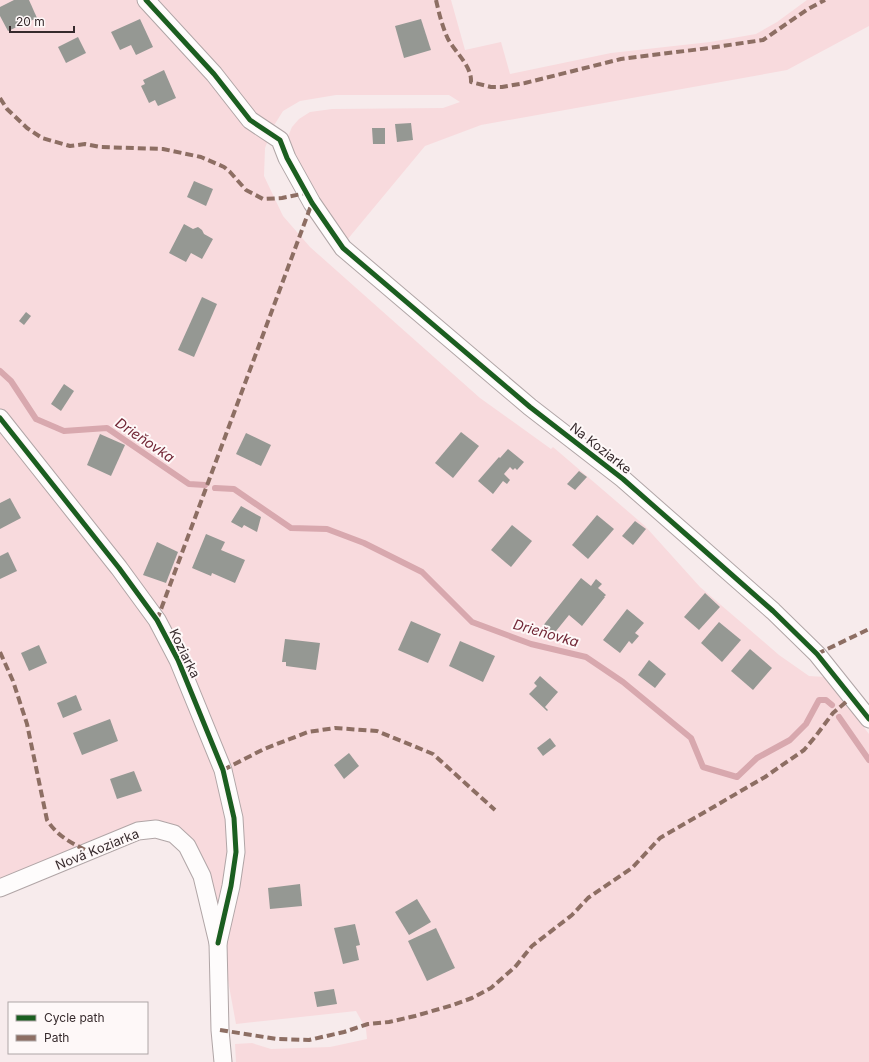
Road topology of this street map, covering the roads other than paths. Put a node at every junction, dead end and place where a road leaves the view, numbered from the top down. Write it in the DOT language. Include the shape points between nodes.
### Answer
graph roads {
  1 [pos="146,0"];
  2 [pos="0,418"];
  3 [pos="869,719"];
  4 [pos="0,888"];
  5 [pos="218,943"];
  6 [pos="223,1062"];
  1 -- 3 [label="street, Na Koziarke" via="214,74 250,120 280,140 312,203 343,248 530,407 623,479 773,611 817,654"];
  2 -- 5 [label="street, Koziarka" via="119,568 156,620 181,667 223,770 234,818 236,852"];
  4 -- 5 [label="street, Nová Koziarka" via="138,831 156,829 174,834 187,846 202,876"];
  5 -- 6 [label="street, Nová Koziarka"];
}
